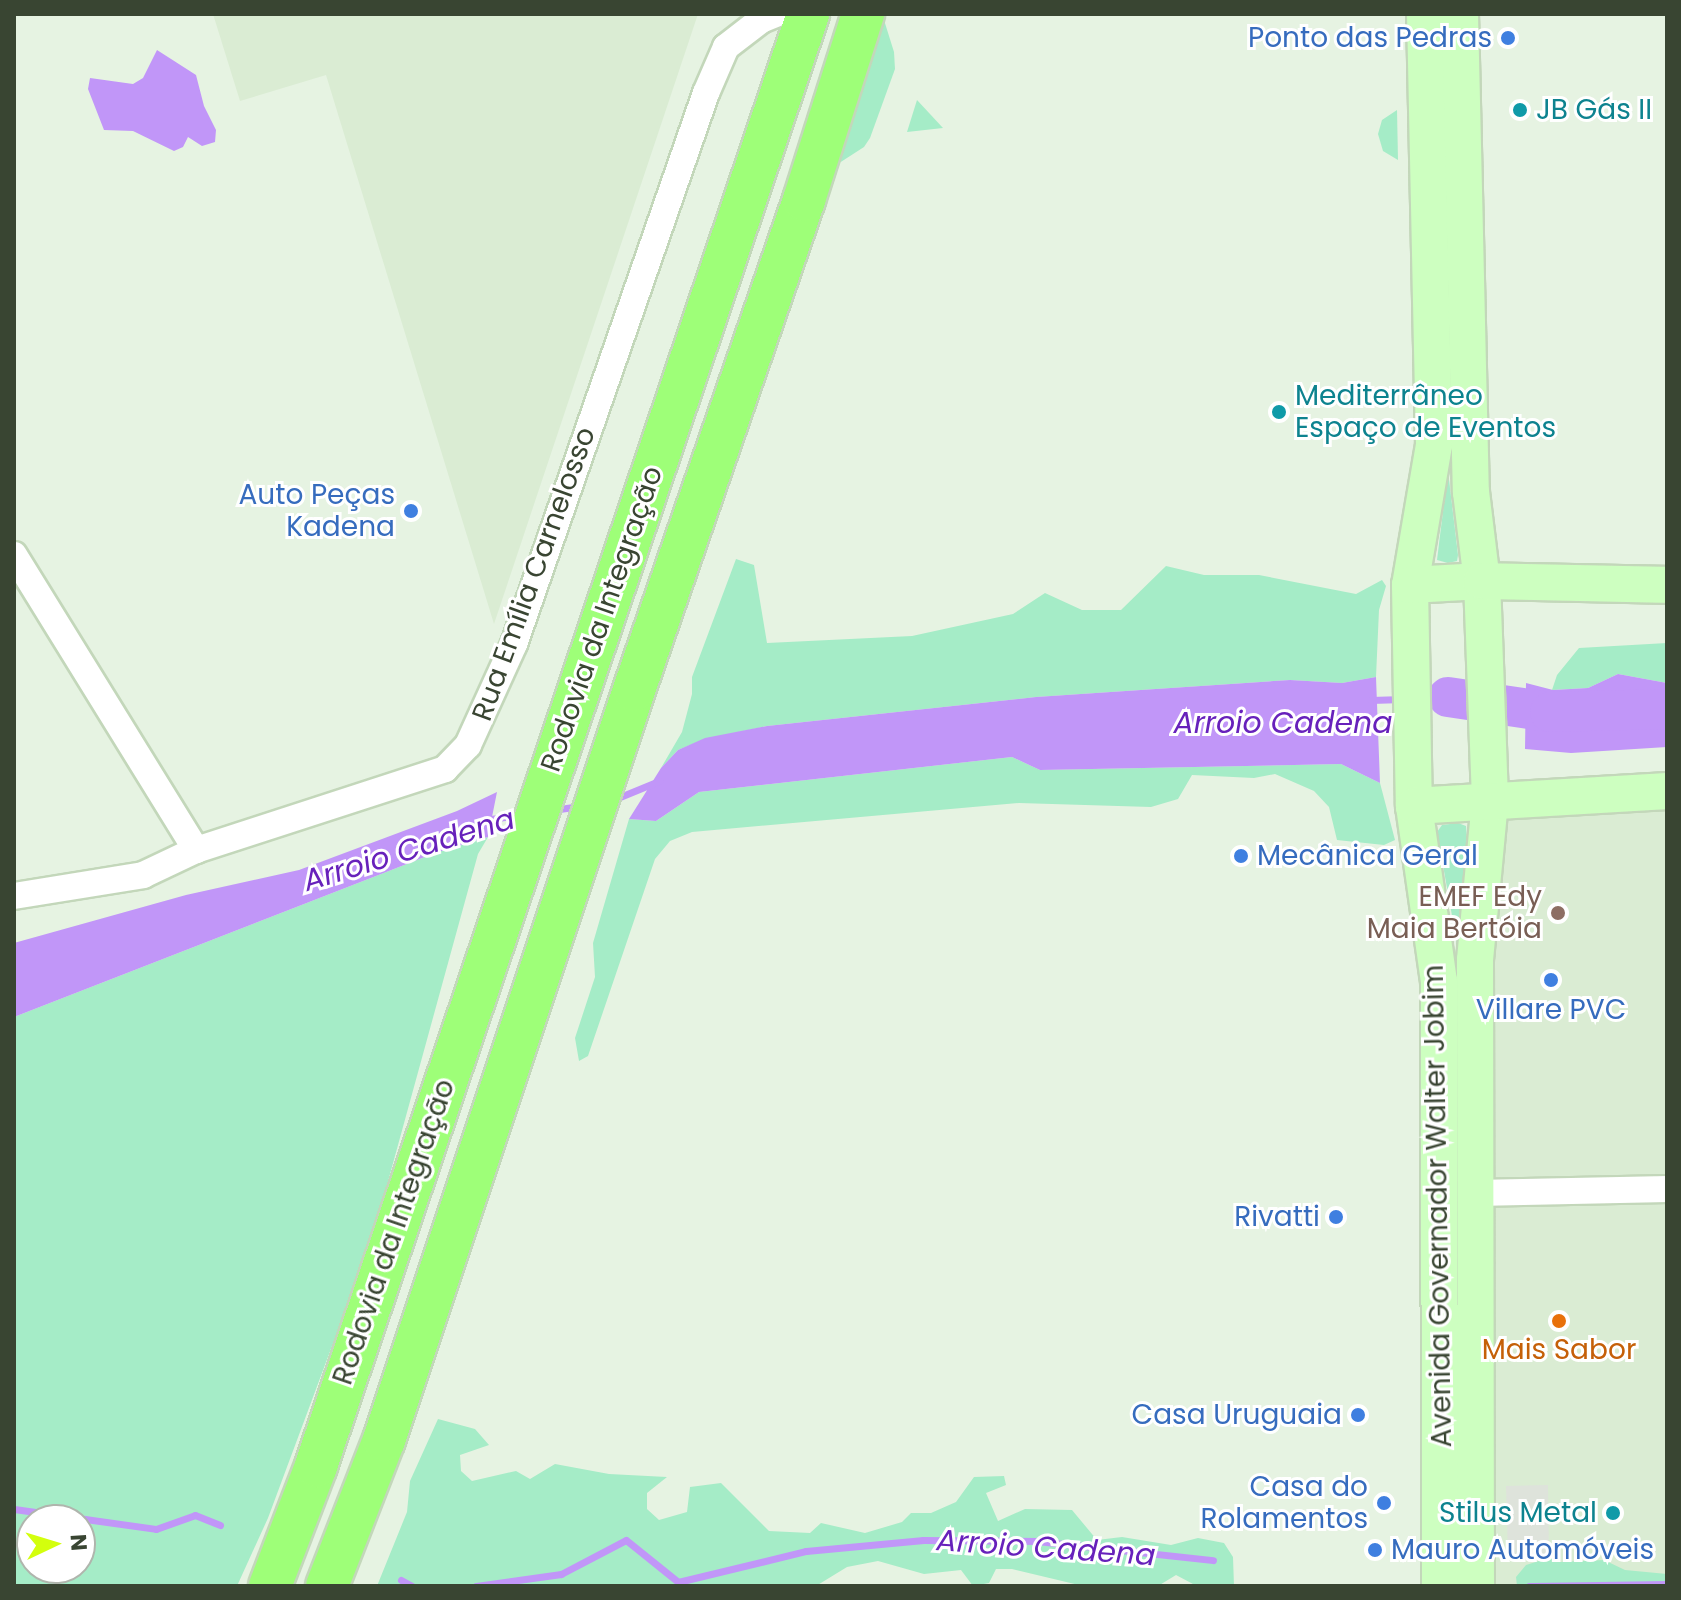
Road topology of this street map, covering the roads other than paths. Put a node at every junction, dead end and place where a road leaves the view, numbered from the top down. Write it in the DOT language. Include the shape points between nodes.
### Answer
graph roads {
  1 [pos="776,14"];
  2 [pos="808,14"];
  3 [pos="863,14"];
  4 [pos="1425,14"];
  5 [pos="1460,14"];
  6 [pos="14,555"];
  7 [pos="1482,581"];
  8 [pos="1410,585"];
  9 [pos="1667,585"];
  10 [pos="1490,790"];
  11 [pos="1667,791"];
  12 [pos="1413,792"];
  13 [pos="196,850"];
  14 [pos="14,896"];
  15 [pos="1667,1189"];
  16 [pos="1476,1193"];
  17 [pos="331,1581"];
  18 [pos="270,1586"];
  19 [pos="1440,1586"];
  20 [pos="1476,1586"];
  1 -- 13 [label="street, Rua Emília Carnelosso" via="726,47 706,93 514,644 468,745 445,769"];
  2 -- 18 [label="highway, Rodovia da Integração" via="316,1466"];
  3 -- 17 [label="highway, Rodovia da Integração" via="384,1440"];
  4 -- 8 [label="main road, Avenida Governador Walter Jobim" via="1434,445"];
  5 -- 7 [label="main road, Avenida Governador Walter Jobim" via="1471,492"];
  6 -- 13 [label="street"];
  7 -- 8 [label="main road"];
  7 -- 9 [label="main road"];
  7 -- 10 [label="main road, Avenida Governador Walter Jobim"];
  8 -- 12 [label="main road, Avenida Governador Walter Jobim"];
  10 -- 11 [label="main road"];
  10 -- 12 [label="main road"];
  10 -- 16 [label="main road, Avenida Governador Walter Jobim" via="1475,960"];
  12 -- 19 [label="main road, Avenida Governador Walter Jobim" via="1439,981"];
  13 -- 14 [label="street, Rua Emília Carnelosso" via="143,875"];
  15 -- 16 [label="street"];
  16 -- 20 [label="main road, Avenida Governador Walter Jobim"];
}
